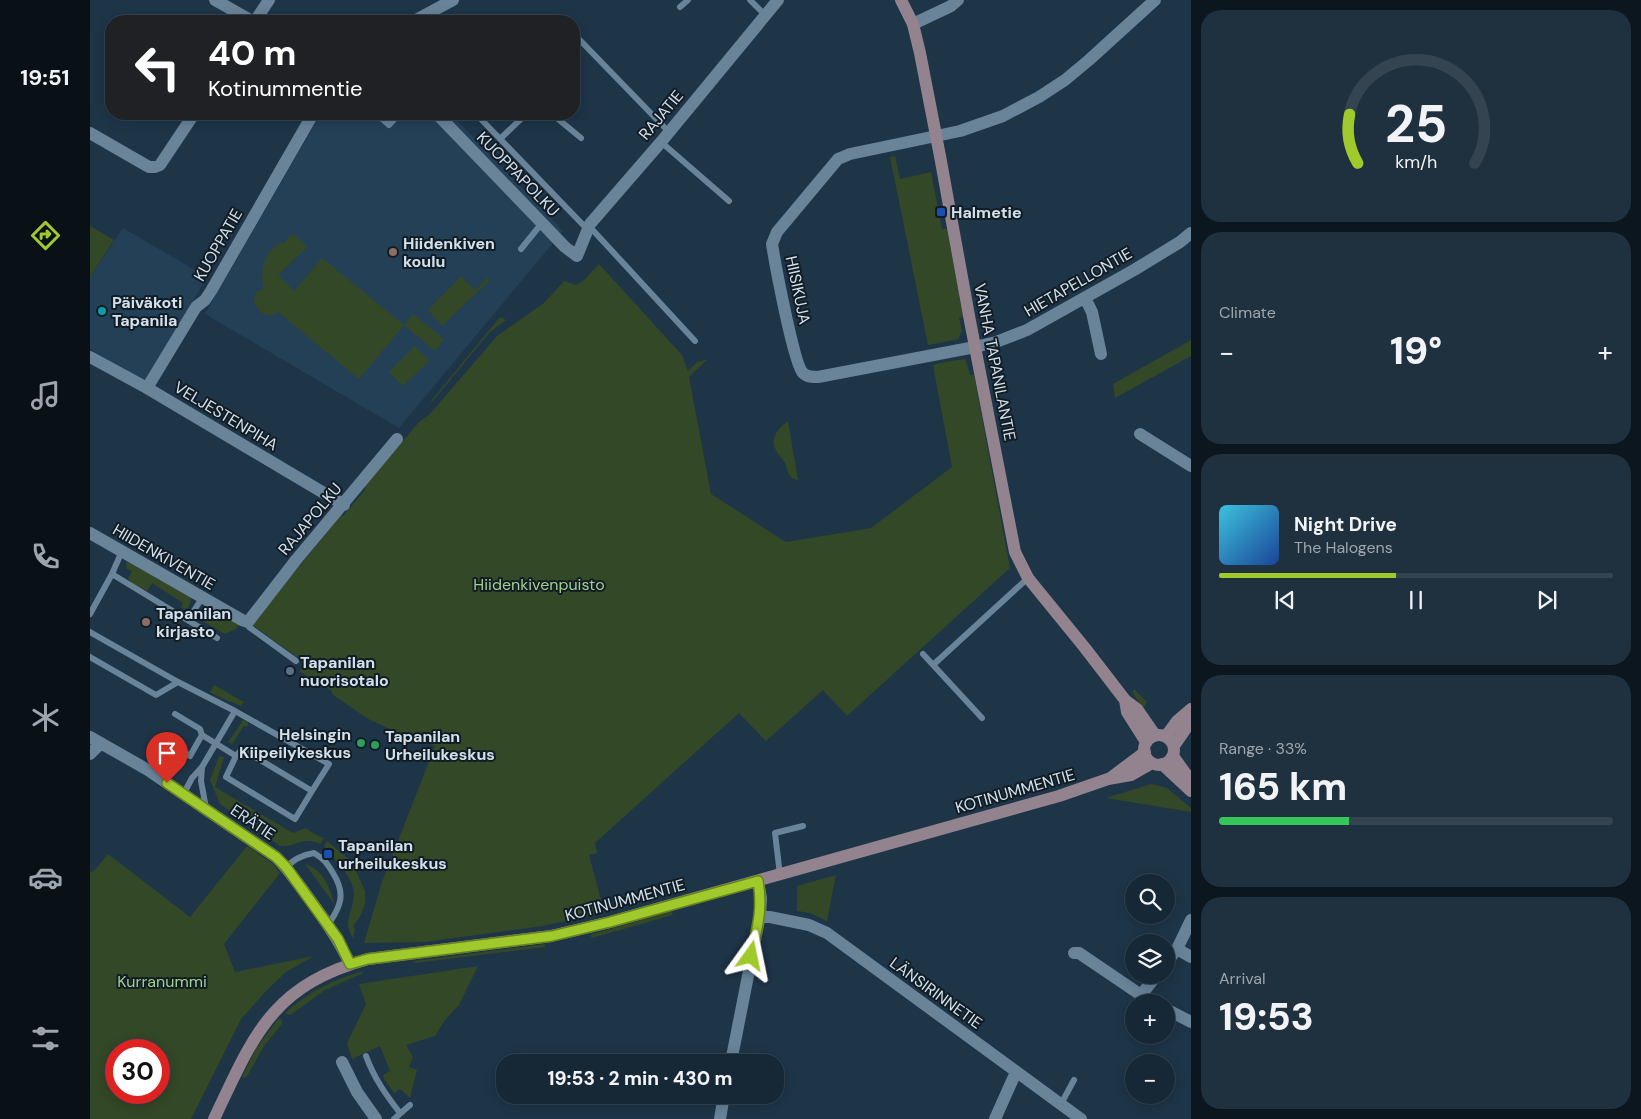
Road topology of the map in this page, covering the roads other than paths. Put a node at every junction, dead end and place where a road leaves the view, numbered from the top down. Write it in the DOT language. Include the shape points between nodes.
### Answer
graph roads {
  1 [pos="215,0"];
  2 [pos="269,0"];
  3 [pos="454,0"];
  4 [pos="688,0"];
  5 [pos="750,0"];
  6 [pos="778,0"];
  7 [pos="901,0"];
  8 [pos="958,0"];
  9 [pos="1155,0"];
  10 [pos="680,8"];
  11 [pos="242,15"];
  12 [pos="258,15"];
  13 [pos="425,15"];
  14 [pos="765,15"];
  15 [pos="913,24"];
  16 [pos="580,41"];
  17 [pos="190,120"];
  18 [pos="310,120"];
  19 [pos="384,120"];
  20 [pos="394,120"];
  21 [pos="443,120"];
  22 [pos="482,120"];
  23 [pos="520,120"];
  24 [pos="560,120"];
  25 [pos="90,133"];
  26 [pos="936,136"];
  27 [pos="665,137"];
  28 [pos="582,138"];
  29 [pos="500,139"];
  30 [pos="729,201"];
  31 [pos="542,222"];
  32 [pos="588,228"];
  33 [pos="1191,234"];
  34 [pos="521,248"];
  35 [pos="577,256"];
  36 [pos="1085,298"];
  37 [pos="695,341"];
  38 [pos="975,347"];
  39 [pos="1101,354"];
  40 [pos="90,357"];
  41 [pos="147,388"];
  42 [pos="1140,434"];
  43 [pos="397,439"];
  44 [pos="1191,466"];
  45 [pos="344,505"];
  46 [pos="90,533"];
  47 [pos="122,551"];
  48 [pos="112,574"];
  49 [pos="1028,578"];
  50 [pos="202,598"];
  51 [pos="90,614"];
  52 [pos="188,620"];
  53 [pos="248,622"];
  54 [pos="90,632"];
  55 [pos="217,638"];
  56 [pos="923,654"];
  57 [pos="90,657"];
  58 [pos="296,661"];
  59 [pos="933,665"];
  60 [pos="178,682"];
  61 [pos="1191,709"];
  62 [pos="235,711"];
  63 [pos="175,714"];
  64 [pos="982,718"];
  65 [pos="1191,721"];
  66 [pos="202,735"];
  67 [pos="164,739"];
  68 [pos="95,740"];
  69 [pos="215,743"];
  70 [pos="1159,749"];
  71 [pos="90,754"];
  72 [pos="236,756"];
  73 [pos="202,767"];
  74 [pos="1191,781"];
  75 [pos="312,791"];
  76 [pos="1191,791"];
  77 [pos="183,794"];
  78 [pos="206,810"];
  79 [pos="804,826"];
  80 [pos="286,867"];
  81 [pos="780,875"];
  82 [pos="758,881"];
  83 [pos="760,915"];
  84 [pos="1191,920"];
  85 [pos="328,925"];
  86 [pos="1177,949"];
  87 [pos="1175,951"];
  88 [pos="1074,953"];
  89 [pos="1191,957"];
  90 [pos="350,964"];
  91 [pos="1150,984"];
  92 [pos="1138,994"];
  93 [pos="1143,994"];
  94 [pos="1175,1014"];
  95 [pos="1191,1022"];
  96 [pos="733,1054"];
  97 [pos="366,1056"];
  98 [pos="342,1062"];
  99 [pos="1016,1072"];
  100 [pos="1074,1080"];
  101 [pos="722,1104"];
  102 [pos="1061,1104"];
  103 [pos="410,1105"];
  104 [pos="400,1114"];
  105 [pos="214,1119"];
  106 [pos="376,1119"];
  107 [pos="394,1119"];
  108 [pos="720,1119"];
  109 [pos="995,1119"];
  110 [pos="1081,1119"];
  1 -- 11 [label="street"];
  2 -- 12 [label="street"];
  3 -- 13 [label="street"];
  4 -- 10 [label="lane"];
  5 -- 14 [label="lane"];
  6 -- 14 [label="street, RAJATIE"];
  7 -- 15 [label="main road, VANHA TAPANILANTIE"];
  8 -- 15 [label="street"];
  9 -- 26 [label="street" via="1088,60 1039,97 974,127"];
  14 -- 27 [label="street, RAJATIE"];
  15 -- 26 [label="main road, VANHA TAPANILANTIE"];
  16 -- 27 [label="lane"];
  17 -- 25 [label="street" via="160,165 155,167 149,167"];
  18 -- 41 [label="street, KUOPPATIE" via="211,291 196,307"];
  19 -- 20 [label="lane" via="389,125"];
  21 -- 31 [label="street, KUOPPAPOLKU"];
  22 -- 29 [label="lane"];
  23 -- 29 [label="lane"];
  24 -- 28 [label="lane"];
  26 -- 38 [label="main road, VANHA TAPANILANTIE"];
  26 -- 38 [label="street, HIISIKUJA" via="838,159 777,232 772,244 791,337 799,368 804,374 818,377"];
  27 -- 30 [label="lane"];
  27 -- 32 [label="street, RAJATIE"];
  29 -- 32 [label="lane"];
  31 -- 34 [label="lane"];
  31 -- 35 [label="street, KUOPPAPOLKU"];
  32 -- 35 [label="street, RAJATIE"];
  32 -- 37 [label="lane"];
  33 -- 36 [label="street, HIETAPELLONTIE"];
  36 -- 38 [label="street, HIETAPELLONTIE" via="1027,330"];
  36 -- 39 [label="street" via="1092,312"];
  38 -- 49 [label="main road, VANHA TAPANILANTIE" via="1015,552"];
  40 -- 41 [label="street, VELJESTENPIHA"];
  41 -- 45 [label="street, VELJESTENPIHA"];
  42 -- 44 [label="street"];
  43 -- 45 [label="street, RAJAPOLKU"];
  45 -- 53 [label="street, RAJAPOLKU"];
  46 -- 47 [label="street, HIIDENKIVENTIE"];
  47 -- 48 [label="lane"];
  47 -- 50 [label="street, HIIDENKIVENTIE"];
  48 -- 51 [label="lane"];
  48 -- 52 [label="lane"];
  49 -- 59 [label="lane"];
  49 -- 70 [label="main road, VANHA TAPANILANTIE" via="1125,700 1137,709"];
  50 -- 52 [label="lane"];
  50 -- 53 [label="street, HIIDENKIVENTIE"];
  52 -- 55 [label="lane"];
  53 -- 58 [label="lane"];
  54 -- 60 [label="lane"];
  56 -- 59 [label="lane"];
  57 -- 60 [label="lane" via="156,695"];
  59 -- 64 [label="lane"];
  60 -- 62 [label="lane"];
  61 -- 70 [label="main road, KOTINUMMENTIE" via="1181,717"];
  62 -- 69 [label="lane"];
  62 -- 75 [label="lane" via="329,764"];
  63 -- 66 [label="lane" via="200,729"];
  65 -- 70 [label="main road, KOTINUMMENTIE"];
  66 -- 67 [label="lane" via="190,756"];
  66 -- 69 [label="lane"];
  68 -- 71 [label="street"];
  68 -- 77 [label="street, ERÄTIE"];
  69 -- 72 [label="lane"];
  69 -- 73 [label="lane"];
  70 -- 74 [label="main road, VANHA TAPANILANTIE"];
  70 -- 76 [label="main road, VANHA TAPANILANTIE"];
  70 -- 81 [label="main road, KOTINUMMENTIE" via="1108,780 1067,794"];
  72 -- 75 [label="lane" via="242,749"];
  72 -- 75 [label="lane" via="226,778 295,819"];
  73 -- 77 [label="lane"];
  73 -- 78 [label="lane"];
  77 -- 78 [label="street, ERÄTIE"];
  78 -- 80 [label="street, ERÄTIE"];
  79 -- 81 [label="lane" via="775,834"];
  80 -- 85 [label="street, ERÄTIE"];
  80 -- 85 [label="lane" via="294,859 308,854 314,853 324,860 339,883 341,896 338,909"];
  81 -- 82 [label="main road, KOTINUMMENTIE"];
  82 -- 83 [label="street"];
  82 -- 90 [label="main road, KOTINUMMENTIE" via="552,936"];
  83 -- 96 [label="street"];
  83 -- 99 [label="street, LÄNSIRINNETIE" via="809,925 827,933"];
  84 -- 86 [label="street"];
  85 -- 90 [label="street, ERÄTIE"];
  86 -- 87 [label="street"];
  86 -- 89 [label="street"];
  88 -- 92 [label="street" via="1079,953"];
  90 -- 105 [label="main road, KOTINUMMENTIE" via="309,982 276,1010 244,1055"];
  91 -- 93 [label="street"];
  94 -- 95 [label="street"];
  97 -- 104 [label="lane" via="381,1088"];
  98 -- 106 [label="street"];
  99 -- 102 [label="street, LÄNSIRINNETIE"];
  99 -- 109 [label="street"];
  100 -- 102 [label="lane"];
  101 -- 108 [label="street"];
  102 -- 110 [label="street, LÄNSIRINNETIE"];
  103 -- 104 [label="lane"];
  104 -- 107 [label="lane"];
}
